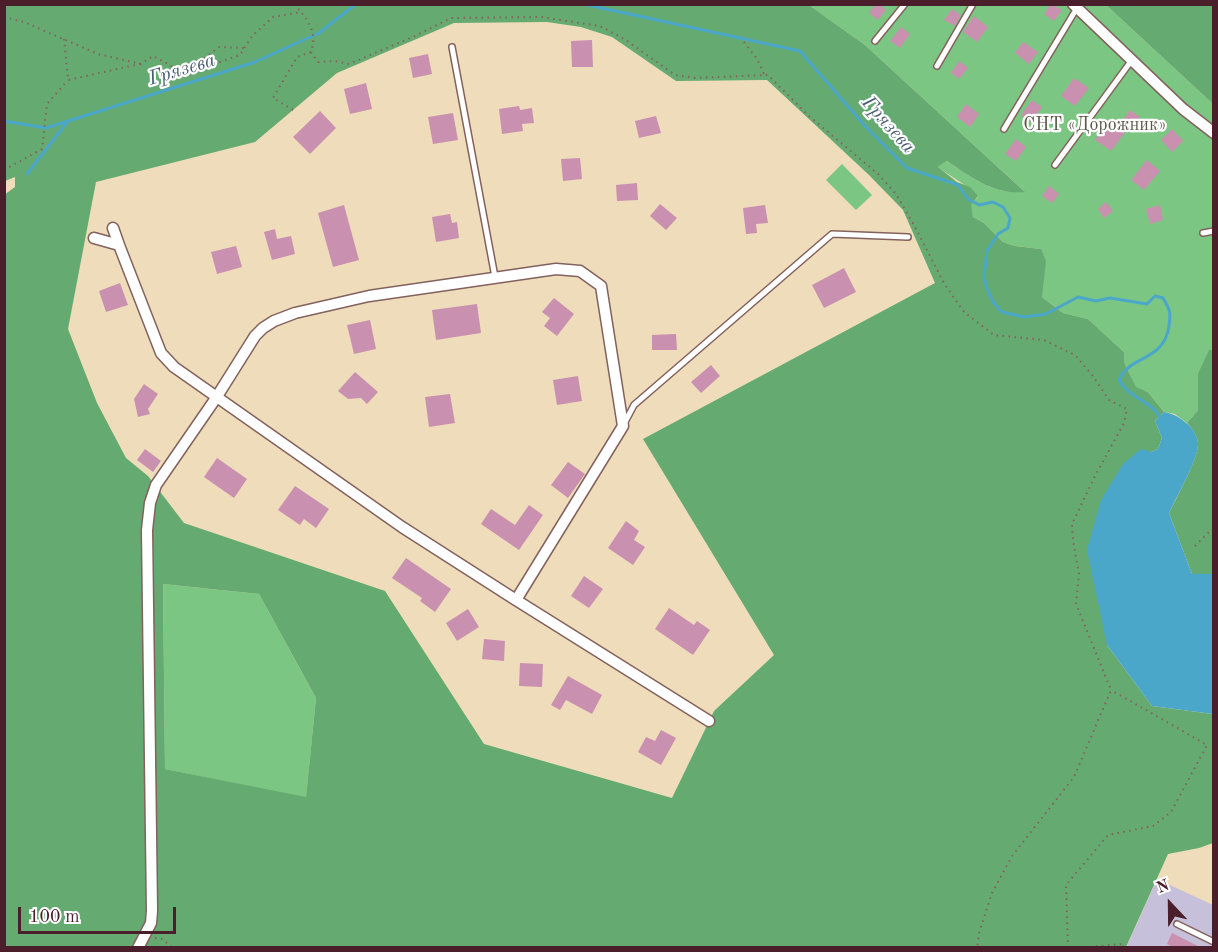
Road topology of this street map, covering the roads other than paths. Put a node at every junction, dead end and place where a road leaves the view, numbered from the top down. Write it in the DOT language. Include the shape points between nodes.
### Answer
graph roads {
  1 [pos="905,4"];
  2 [pos="973,4"];
  3 [pos="1075,6"];
  4 [pos="875,41"];
  5 [pos="452,47"];
  6 [pos="1130,64"];
  7 [pos="937,66"];
  8 [pos="1004,129"];
  9 [pos="1214,133"];
  10 [pos="1055,165"];
  11 [pos="113,228"];
  12 [pos="1214,231"];
  13 [pos="1203,233"];
  14 [pos="908,237"];
  15 [pos="94,238"];
  16 [pos="119,245"];
  17 [pos="495,277"];
  18 [pos="216,398"];
  19 [pos="622,426"];
  20 [pos="516,600"];
  21 [pos="709,721"];
  22 [pos="1178,924"];
  23 [pos="1214,942"];
  24 [pos="138,948"];
  1 -- 4 [label="lane"];
  2 -- 7 [label="lane"];
  3 -- 8 [label="lane"];
  3 -- 9 [label="street" via="1183,109"];
  5 -- 17 [label="lane"];
  6 -- 10 [label="lane"];
  11 -- 16 [label="street"];
  12 -- 13 [label="lane"];
  14 -- 19 [label="lane" via="832,234 634,405"];
  15 -- 16 [label="street"];
  16 -- 18 [label="street" via="161,353"];
  17 -- 18 [label="street" via="369,296 274,321 255,336"];
  17 -- 19 [label="street" via="556,269 580,271 601,286"];
  18 -- 20 [label="street" via="402,527"];
  18 -- 24 [label="street" via="156,485 150,503 147,530 152,911 149,929"];
  19 -- 20 [label="street"];
  20 -- 21 [label="street"];
  22 -- 23 [label="lane"];
}
